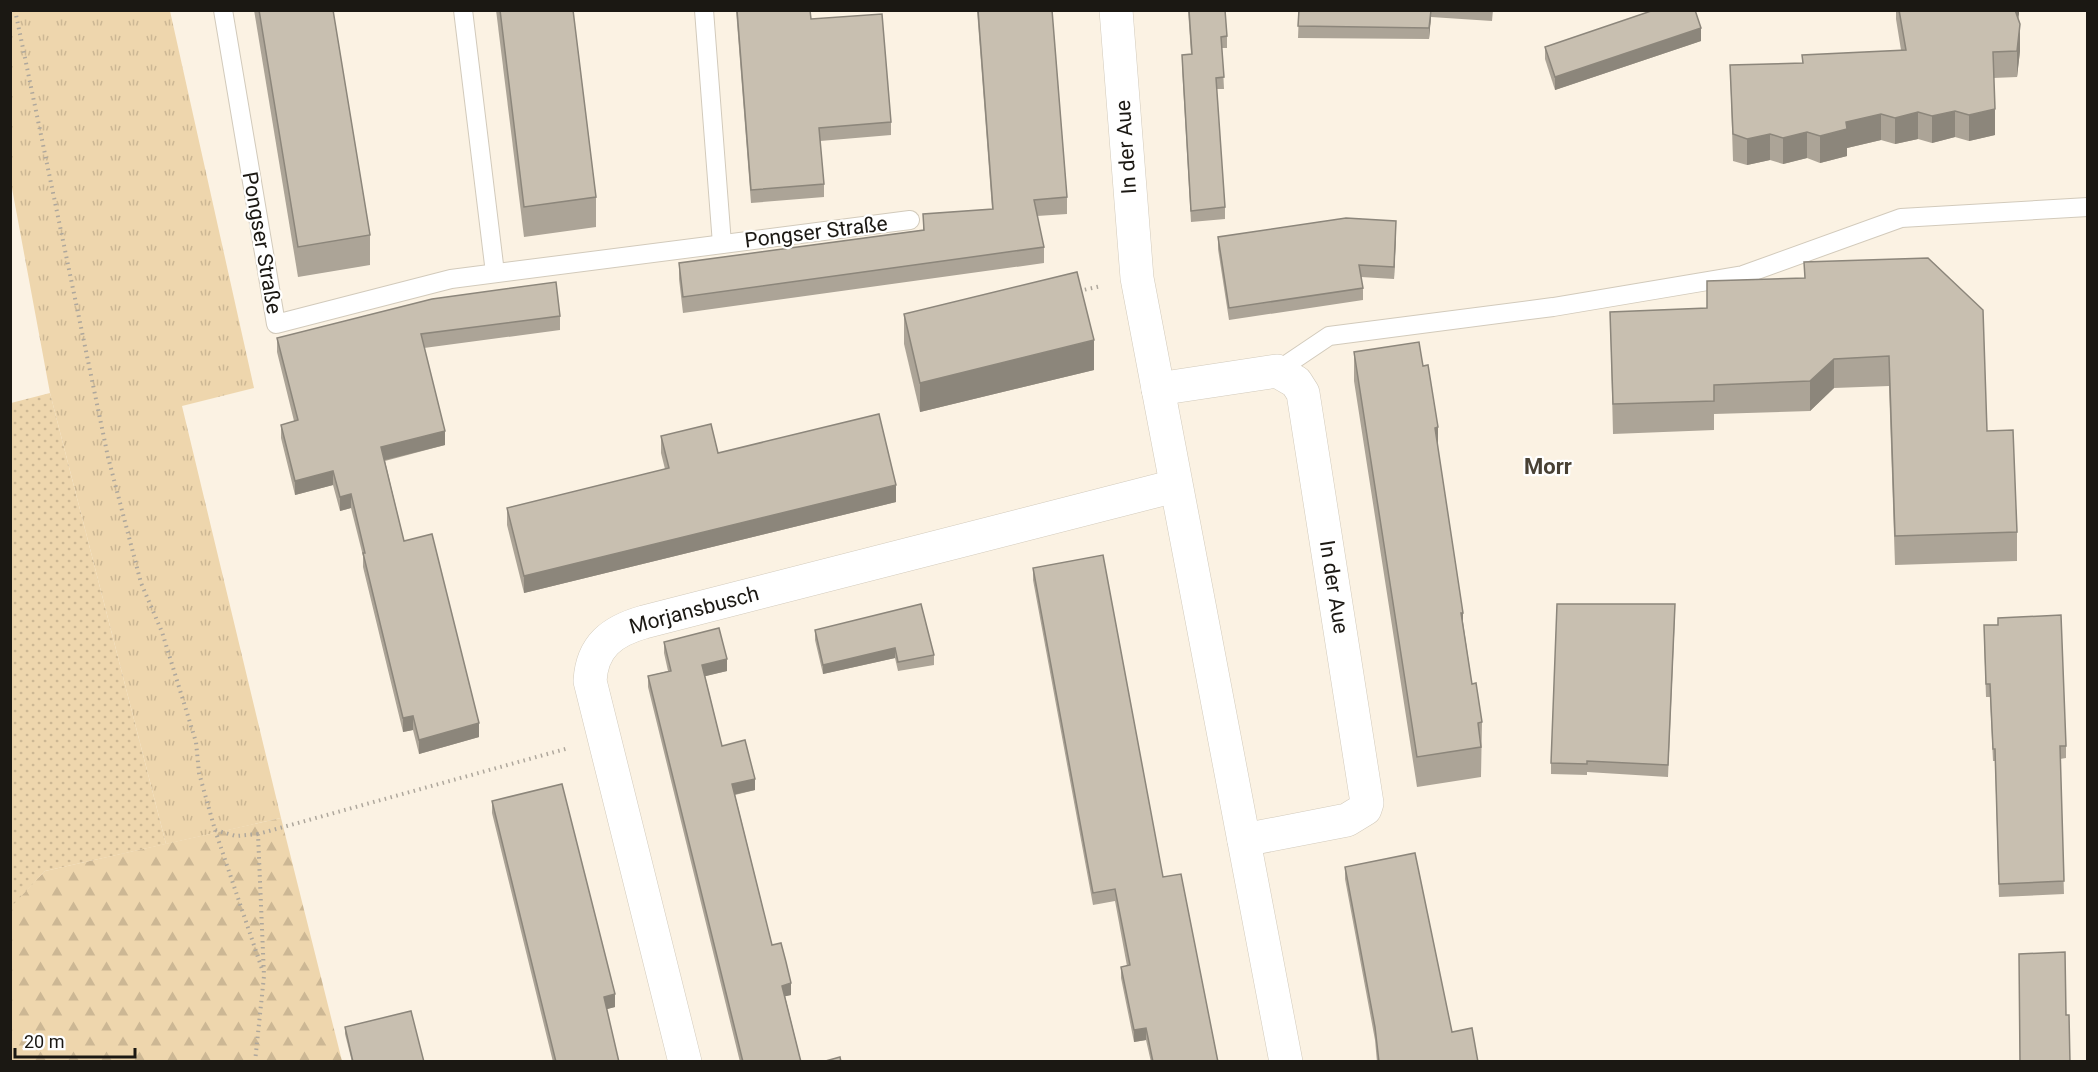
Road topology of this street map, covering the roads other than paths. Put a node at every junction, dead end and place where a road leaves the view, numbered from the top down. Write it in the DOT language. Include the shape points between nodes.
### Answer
graph roads {
  1 [pos="223,10"];
  2 [pos="463,10"];
  3 [pos="704,10"];
  4 [pos="1116,10"];
  5 [pos="2088,207"];
  6 [pos="910,220"];
  7 [pos="722,244"];
  8 [pos="495,273"];
  9 [pos="1277,371"];
  10 [pos="1158,389"];
  11 [pos="1175,486"];
  12 [pos="1244,840"];
  13 [pos="685,1062"];
  14 [pos="1287,1062"];
  1 -- 8 [label="lane, Pongser Straße" via="276,324 451,279"];
  2 -- 8 [label="lane"];
  3 -- 7 [label="lane, Pongser Straße"];
  4 -- 10 [label="street, In der Aue" via="1137,278"];
  5 -- 9 [label="lane" via="1901,218 1743,275 1553,307 1329,336"];
  6 -- 7 [label="lane, Pongser Straße"];
  7 -- 8 [label="lane, Pongser Straße"];
  9 -- 10 [label="street"];
  9 -- 12 [label="street, In der Aue" via="1296,382 1303,393 1368,795 1365,809 1347,820"];
  10 -- 11 [label="street, In der Aue"];
  11 -- 12 [label="street, In der Aue"];
  11 -- 13 [label="street, Morjansbusch" via="644,622 619,630 602,644 590,681"];
  12 -- 14 [label="street, In der Aue"];
}
